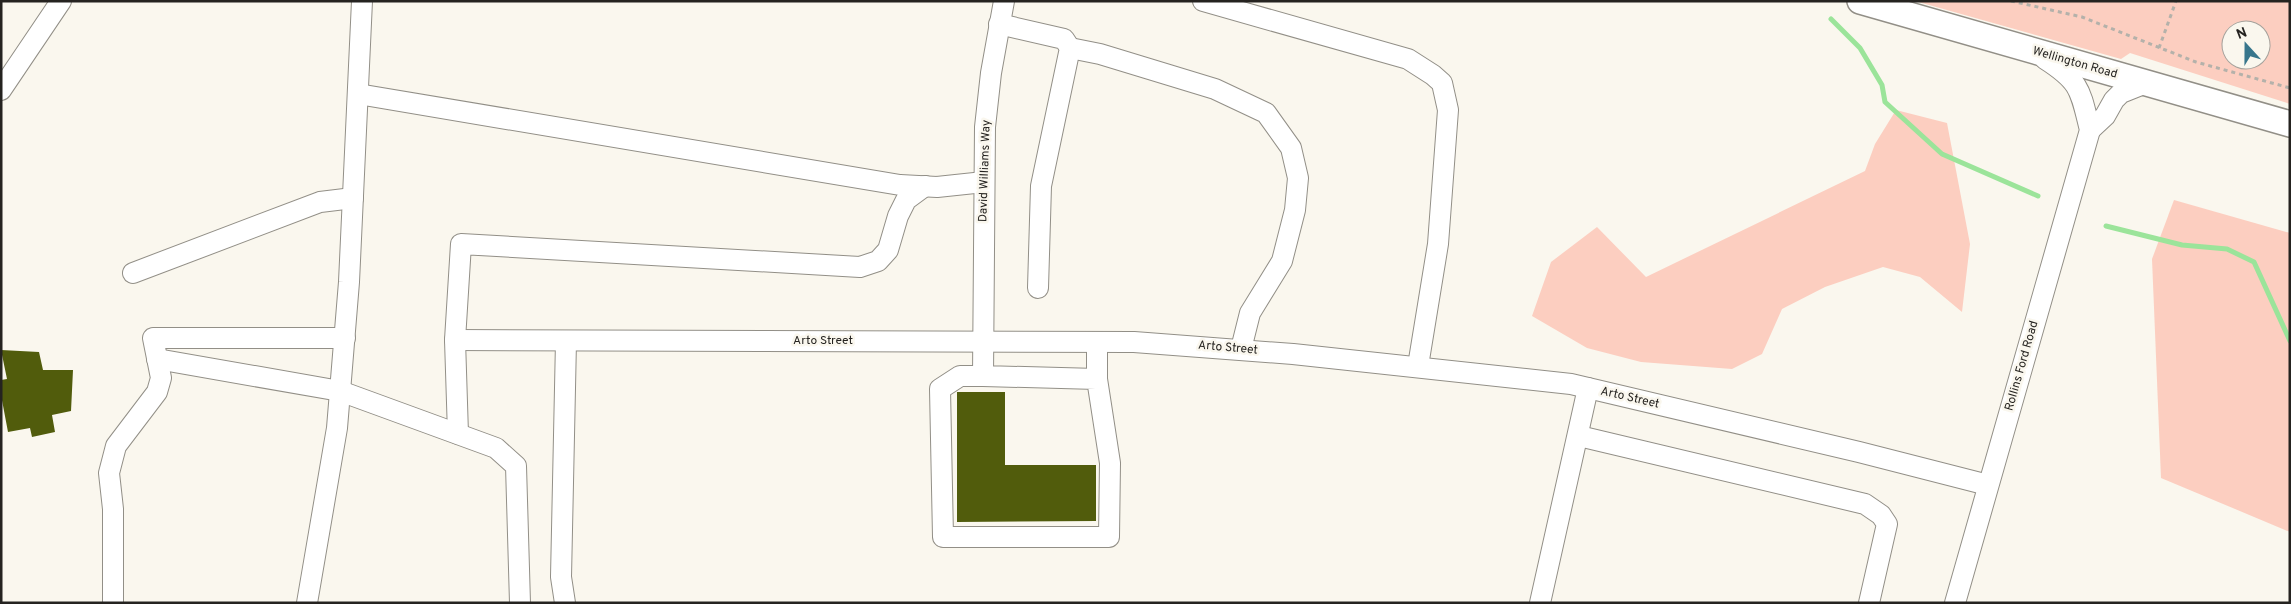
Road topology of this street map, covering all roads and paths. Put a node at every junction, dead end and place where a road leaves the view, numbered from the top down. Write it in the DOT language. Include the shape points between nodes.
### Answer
graph roads {
  1 [pos="61,1"];
  2 [pos="362,1"];
  3 [pos="1004,1"];
  4 [pos="1202,1"];
  5 [pos="1860,1"];
  6 [pos="2011,1"];
  7 [pos="2176,1"];
  8 [pos="999,24"];
  9 [pos="1070,48"];
  10 [pos="2159,48"];
  11 [pos="2035,52"];
  12 [pos="2152,85"];
  13 [pos="2290,88"];
  14 [pos="1,90"];
  15 [pos="358,94"];
  16 [pos="2290,124"];
  17 [pos="2090,130"];
  18 [pos="984,182"];
  19 [pos="925,186"];
  20 [pos="353,198"];
  21 [pos="133,274"];
  22 [pos="1038,288"];
  23 [pos="345,338"];
  24 [pos="455,340"];
  25 [pos="566,341"];
  26 [pos="984,341"];
  27 [pos="1097,342"];
  28 [pos="1241,349"];
  29 [pos="157,359"];
  30 [pos="1418,366"];
  31 [pos="983,376"];
  32 [pos="1097,379"];
  33 [pos="1588,388"];
  34 [pos="340,392"];
  35 [pos="458,434"];
  36 [pos="1579,436"];
  37 [pos="1988,485"];
  38 [pos="113,603"];
  39 [pos="307,603"];
  40 [pos="520,603"];
  41 [pos="565,603"];
  42 [pos="1540,603"];
  43 [pos="1869,603"];
  44 [pos="1955,603"];
  1 -- 14 [label="street"];
  2 -- 15 [label="street"];
  3 -- 8 [label="street, David Williams Way"];
  4 -- 30 [label="street" via="1408,58 1442,83 1448,110 1438,244"];
  5 -- 11 [label="main road, Wellington Road"];
  6 -- 10 [label="path" via="2082,17"];
  7 -- 10 [label="path"];
  8 -- 9 [label="street" via="1064,39"];
  8 -- 18 [label="street, David Williams Way" via="985,127"];
  9 -- 22 [label="street" via="1041,186"];
  9 -- 28 [label="street" via="1215,89 1266,113 1291,148 1298,178 1295,210 1282,261 1250,313"];
  10 -- 13 [label="path" via="2196,62"];
  11 -- 12 [label="main road, Wellington Road"];
  11 -- 17 [label="street" via="2075,82"];
  12 -- 16 [label="main road, Wellington Road"];
  12 -- 17 [label="street, Rollins Ford Road" via="2122,93"];
  15 -- 19 [label="street" via="900,185"];
  15 -- 20 [label="street"];
  17 -- 37 [label="street, Rollins Ford Road"];
  18 -- 19 [label="street"];
  18 -- 26 [label="street, David Williams Way"];
  19 -- 24 [label="street" via="906,200 888,250 878,261 860,267 461,244"];
  20 -- 21 [label="street" via="320,202"];
  20 -- 23 [label="street"];
  23 -- 29 [label="street" via="153,338"];
  23 -- 34 [label="street"];
  24 -- 25 [label="street, Arto Street"];
  24 -- 35 [label="street"];
  25 -- 26 [label="street, Arto Street"];
  25 -- 41 [label="street" via="561,577"];
  26 -- 27 [label="street, Arto Street"];
  26 -- 31 [label="street, David Williams Way"];
  27 -- 28 [label="street, Arto Street"];
  27 -- 32 [label="street"];
  28 -- 30 [label="street, Arto Street"];
  29 -- 34 [label="street"];
  29 -- 38 [label="street" via="160,378 157,392 116,446 109,473 113,509"];
  30 -- 33 [label="street, Arto Street"];
  31 -- 32 [label="street"];
  31 -- 32 [label="street" via="960,376 940,389 943,537 1109,537 1110,463"];
  33 -- 36 [label="street"];
  33 -- 37 [label="street, Arto Street"];
  34 -- 35 [label="street"];
  34 -- 39 [label="street" via="337,428"];
  35 -- 40 [label="street" via="496,448 516,466"];
  36 -- 42 [label="street"];
  36 -- 43 [label="street" via="1865,504 1881,515 1887,524"];
  37 -- 44 [label="street, Rollins Ford Road"];
}
